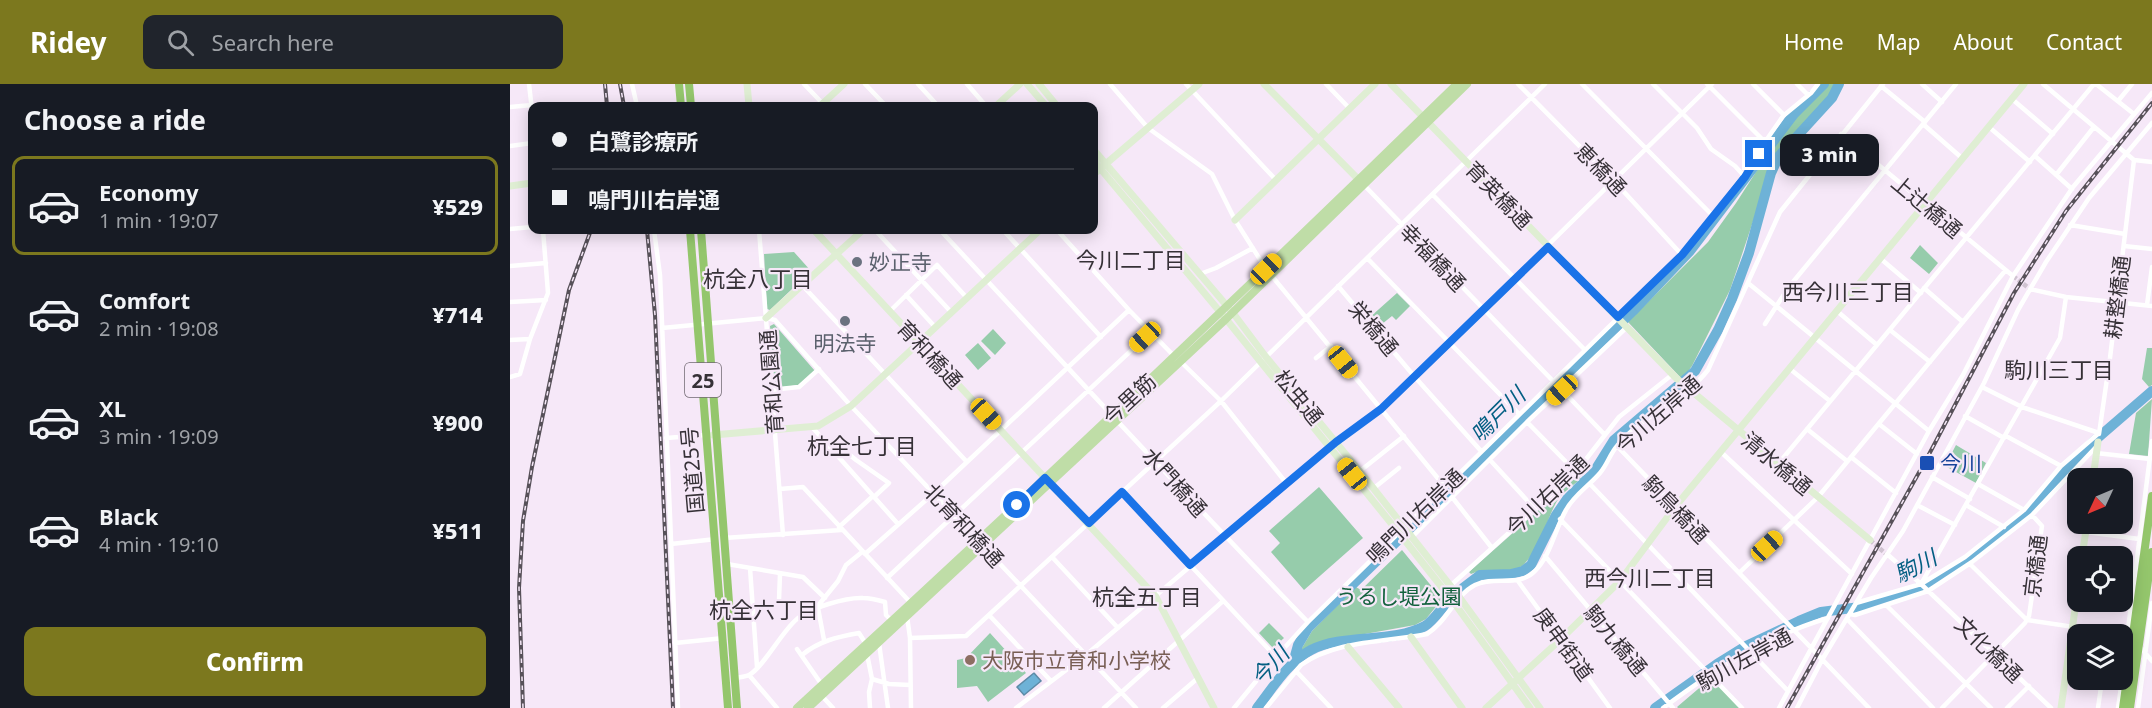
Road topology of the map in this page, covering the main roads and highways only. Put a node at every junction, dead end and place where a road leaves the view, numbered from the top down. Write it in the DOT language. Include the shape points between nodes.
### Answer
graph roads {
  1 [pos="679,84"];
  2 [pos="690,84"];
  3 [pos="1457,84"];
  4 [pos="1467,84"];
  5 [pos="681,102"];
  6 [pos="691,102"];
  7 [pos="1426,119"];
  8 [pos="690,234"];
  9 [pos="701,234"];
  10 [pos="712,435"];
  11 [pos="2152,496"];
  12 [pos="721,539"];
  13 [pos="980,543"];
  14 [pos="2152,552"];
  15 [pos="728,638"];
  16 [pos="728,708"];
  17 [pos="737,708"];
  18 [pos="796,708"];
  19 [pos="808,708"];
  20 [pos="2121,708"];
  21 [pos="2130,708"];
  1 -- 5 [label="highway"];
  2 -- 6 [label="highway"];
  3 -- 7 [label="main road, 今里筋"];
  4 -- 7 [label="main road, 今里筋"];
  7 -- 13 [label="main road, 今里筋" via="1227,313"];
  8 -- 10 [label="highway, 国道25号 / 25"];
  9 -- 10 [label="highway, 国道25号 / 25"];
  10 -- 12 [label="highway, 国道25号 / 25"];
  11 -- 20 [label="highway"];
  12 -- 15 [label="highway, 国道25号 / 25"];
  12 -- 15 [label="highway, 国道25号 / 25" via="728,564"];
  13 -- 18 [label="main road, 今里筋"];
  13 -- 19 [label="main road, 今里筋"];
  14 -- 21 [label="highway"];
  15 -- 16 [label="highway, 国道25号 / 25"];
  15 -- 17 [label="highway, 国道25号 / 25"];
}
